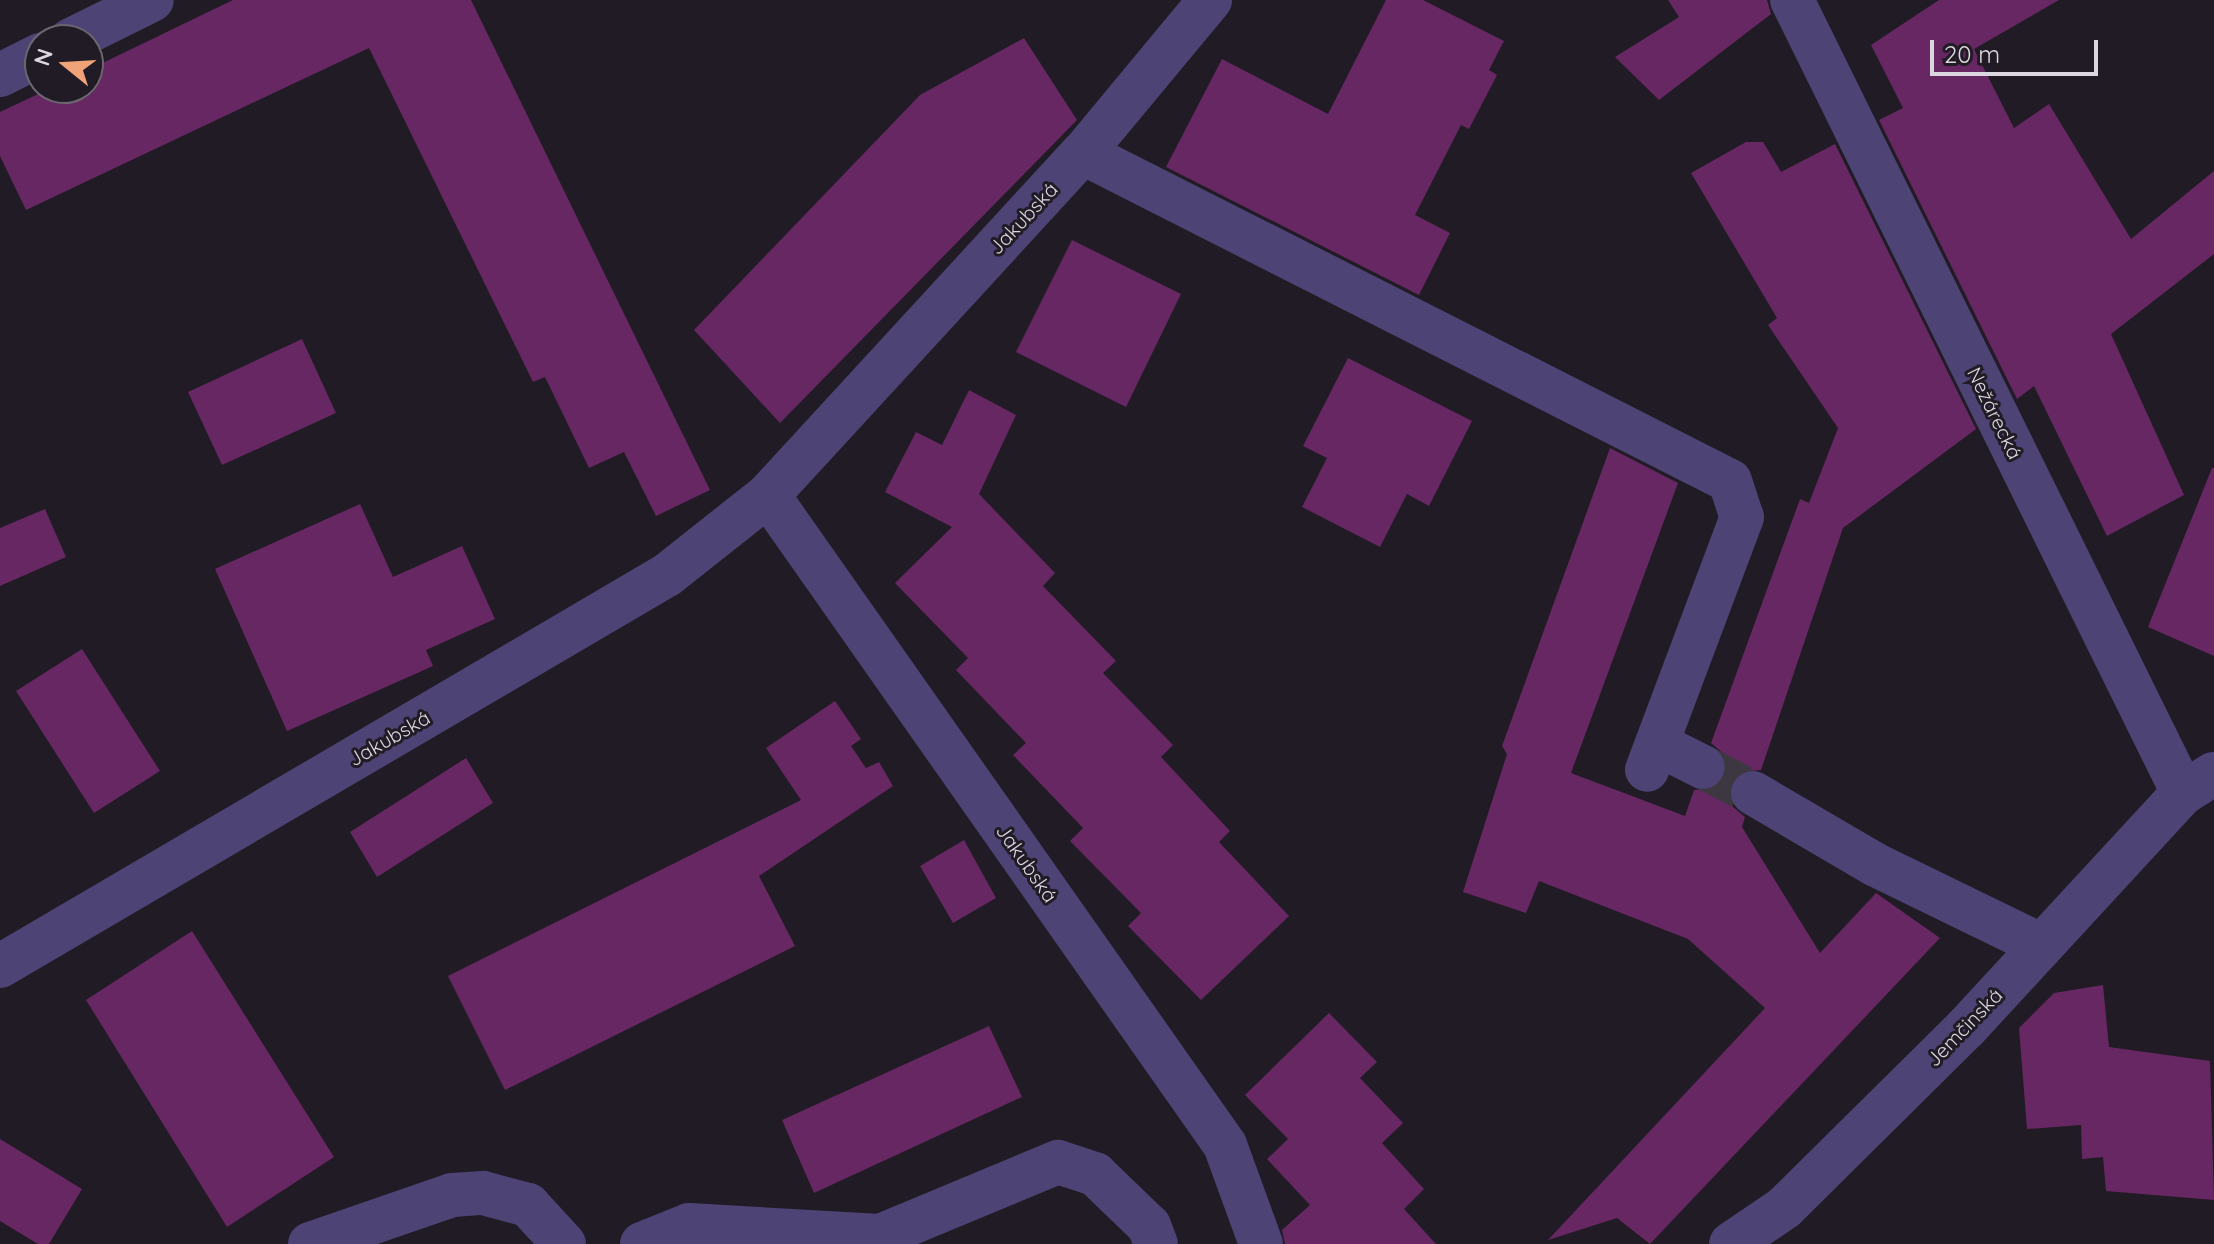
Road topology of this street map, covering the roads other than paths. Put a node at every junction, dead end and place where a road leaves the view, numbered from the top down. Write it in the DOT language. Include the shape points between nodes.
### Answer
graph roads {
  1 [pos="152,0"];
  2 [pos="1210,0"];
  3 [pos="1792,0"];
  4 [pos="103,24"];
  5 [pos="24,63"];
  6 [pos="0,75"];
  7 [pos="1083,153"];
  8 [pos="768,495"];
  9 [pos="1703,767"];
  10 [pos="2198,784"];
  11 [pos="1753,793"];
  12 [pos="2040,945"];
  13 [pos="0,966"];
  14 [pos="310,1244"];
  15 [pos="564,1244"];
  16 [pos="642,1244"];
  17 [pos="1156,1244"];
  18 [pos="1261,1244"];
  19 [pos="1731,1244"];
  1 -- 4 [label="street"];
  2 -- 7 [label="street, Jakubská"];
  3 -- 10 [label="street, Nežárecká"];
  5 -- 6 [label="street"];
  7 -- 8 [label="street, Jakubská"];
  7 -- 9 [label="street" via="1730,481 1742,517 1652,757"];
  8 -- 13 [label="street, Jakubská" via="667,575"];
  8 -- 18 [label="street, Jakubská" via="1225,1145"];
  10 -- 12 [label="street, Jemčinská"];
  11 -- 12 [label="street" via="1874,864"];
  12 -- 19 [label="street, Jemčinská" via="1966,1028 1784,1208"];
  14 -- 15 [label="street" via="452,1195 483,1193 528,1205"];
  16 -- 17 [label="street" via="689,1225 880,1236 1058,1162 1095,1174 1149,1226"];
}
